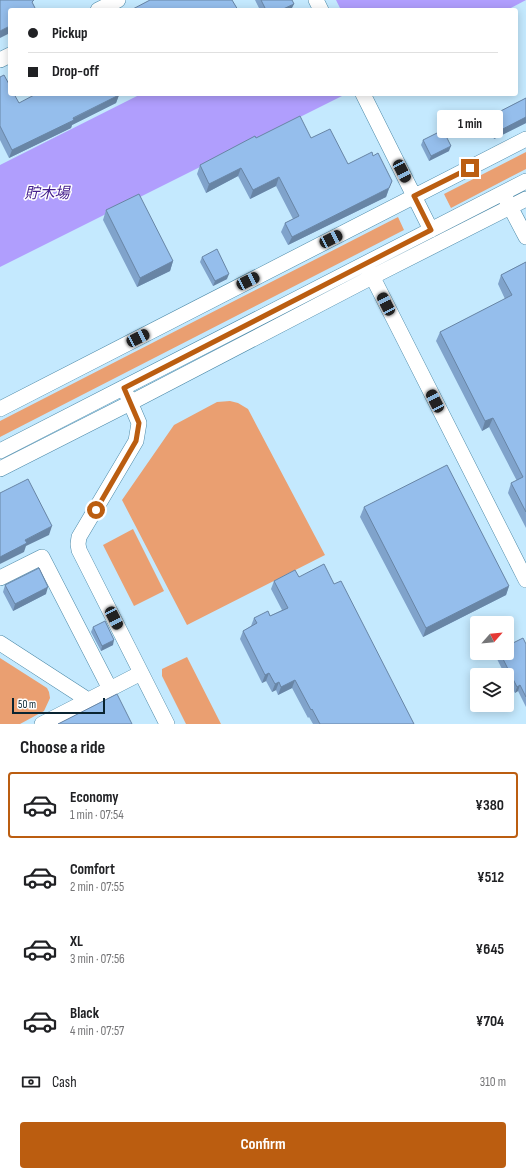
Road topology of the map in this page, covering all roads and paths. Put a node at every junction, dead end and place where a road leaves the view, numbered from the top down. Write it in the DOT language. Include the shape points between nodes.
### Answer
graph roads {
  1 [pos="118,0"];
  2 [pos="102,8"];
  3 [pos="364,96"];
  4 [pos="526,139"];
  5 [pos="524,190"];
  6 [pos="503,193"];
  7 [pos="414,196"];
  8 [pos="511,207"];
  9 [pos="431,230"];
  10 [pos="526,237"];
  11 [pos="365,263"];
  12 [pos="372,277"];
  13 [pos="124,388"];
  14 [pos="130,403"];
  15 [pos="0,409"];
  16 [pos="0,451"];
  17 [pos="0,469"];
  18 [pos="0,578"];
  19 [pos="526,580"];
  20 [pos="0,643"];
  21 [pos="141,673"];
  22 [pos="110,689"];
  23 [pos="88,700"];
  24 [pos="42,724"];
  25 [pos="167,724"];
  1 -- 2 [label="street"];
  3 -- 7 [label="street"];
  4 -- 7 [label="street"];
  5 -- 6 [label="street"];
  5 -- 8 [label="street"];
  6 -- 8 [label="street"];
  6 -- 9 [label="street"];
  7 -- 9 [label="street"];
  7 -- 15 [label="street"];
  8 -- 10 [label="street"];
  8 -- 12 [label="street"];
  9 -- 11 [label="street"];
  11 -- 12 [label="street"];
  11 -- 13 [label="street"];
  12 -- 14 [label="street"];
  12 -- 19 [label="street"];
  13 -- 14 [label="street"];
  13 -- 16 [label="street"];
  14 -- 17 [label="street"];
  14 -- 21 [label="street" via="139,423 136,441 79,537 78,544"];
  18 -- 22 [label="street" via="42,557"];
  20 -- 23 [label="street"];
  21 -- 22 [label="street"];
  21 -- 25 [label="street"];
  22 -- 23 [label="street"];
  23 -- 24 [label="street"];
}
